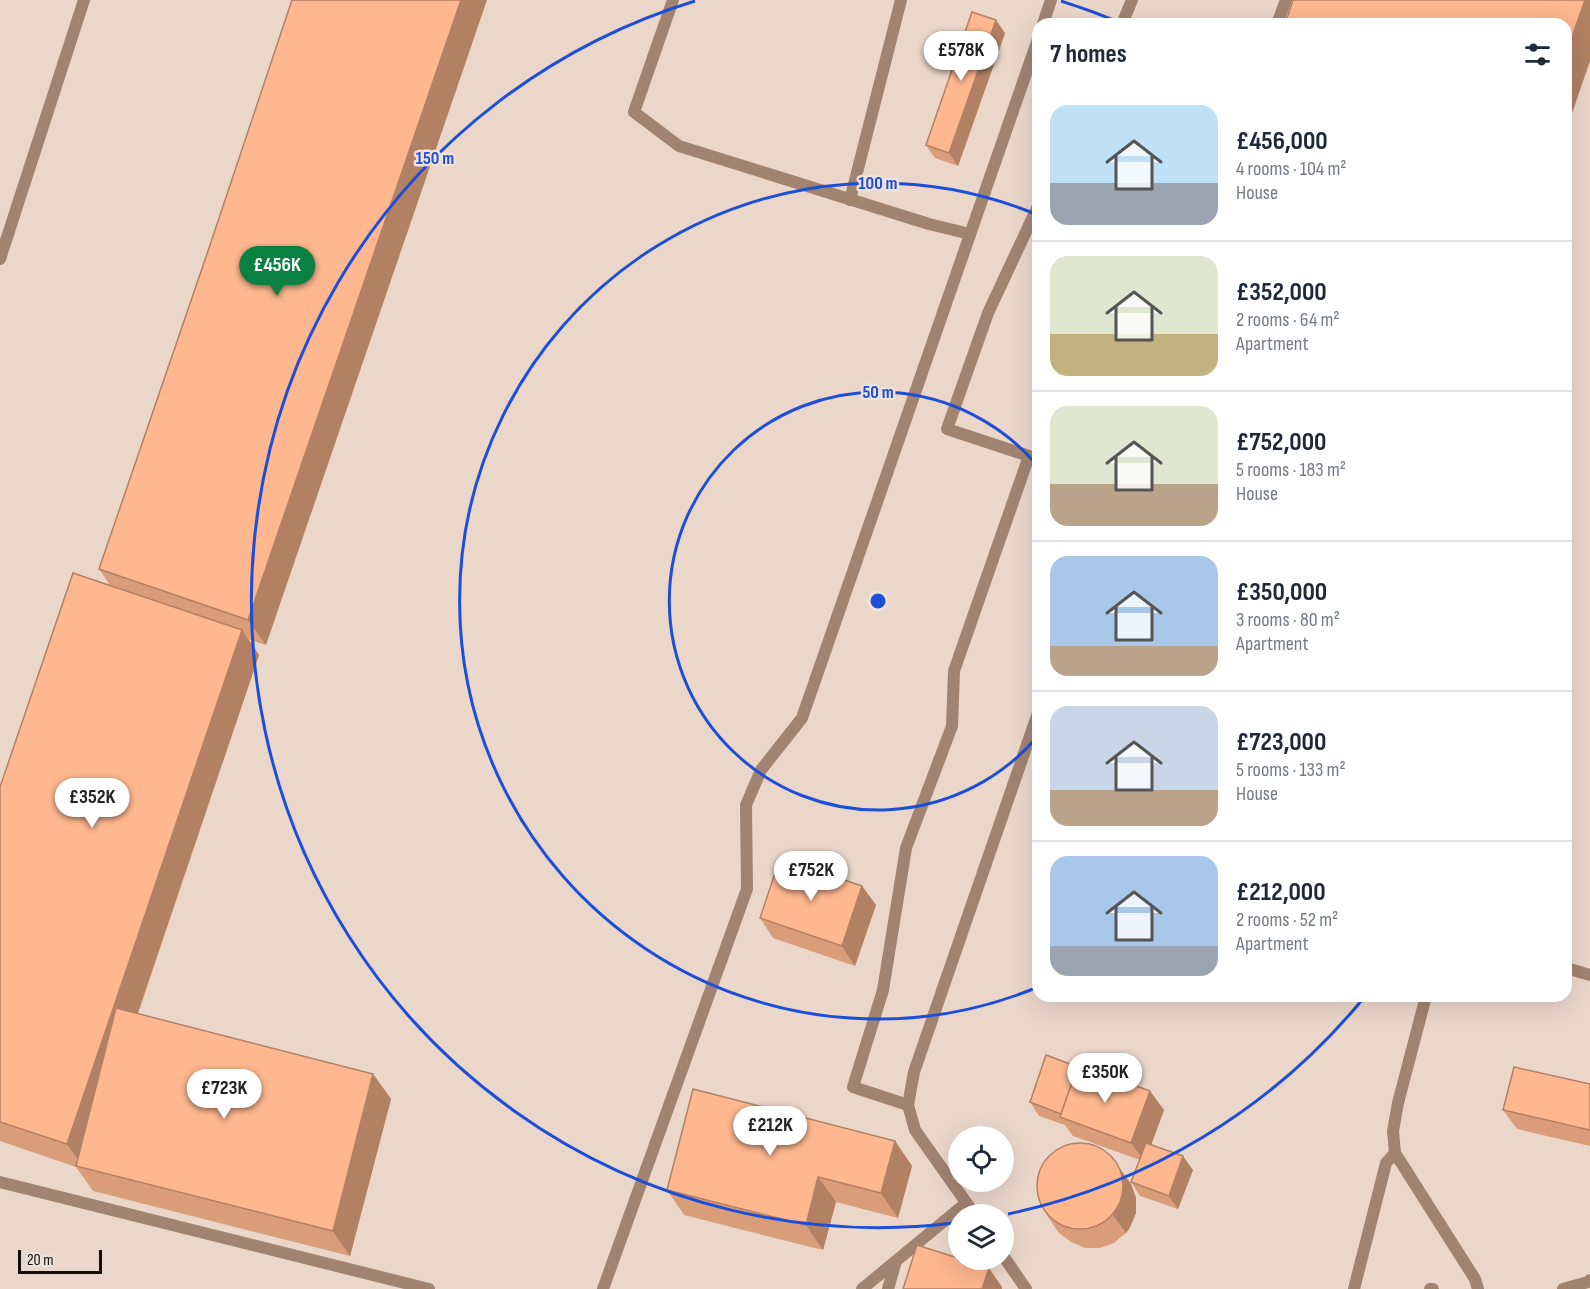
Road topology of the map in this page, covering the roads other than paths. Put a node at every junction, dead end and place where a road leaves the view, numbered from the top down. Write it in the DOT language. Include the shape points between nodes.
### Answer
graph roads {
  1 [pos="84,0"];
  2 [pos="673,0"];
  3 [pos="901,0"];
  4 [pos="1052,0"];
  5 [pos="1132,0"];
  6 [pos="1286,0"];
  7 [pos="1045,18"];
  8 [pos="1124,18"];
  9 [pos="1279,18"];
  10 [pos="1032,56"];
  11 [pos="850,200"];
  12 [pos="1032,219"];
  13 [pos="970,234"];
  14 [pos="0,259"];
  15 [pos="1032,730"];
  16 [pos="1572,970"];
  17 [pos="1590,975"];
  18 [pos="1424,1002"];
  19 [pos="908,1105"];
  20 [pos="1395,1153"];
  21 [pos="0,1182"];
  22 [pos="966,1203"];
  23 [pos="896,1261"];
  24 [pos="1013,1270"];
  25 [pos="1590,1280"];
  26 [pos="429,1289"];
  27 [pos="603,1289"];
  28 [pos="862,1289"];
  29 [pos="888,1289"];
  30 [pos="1026,1289"];
  31 [pos="1354,1289"];
  32 [pos="1478,1289"];
  33 [pos="1563,1289"];
  1 -- 14 [label="lane"];
  2 -- 11 [label="lane" via="634,112 679,146"];
  3 -- 11 [label="lane"];
  4 -- 7 [label="lane"];
  5 -- 8 [label="lane"];
  6 -- 9 [label="lane"];
  10 -- 13 [label="lane"];
  11 -- 13 [label="lane"];
  12 -- 19 [label="lane" via="988,313 947,429 1029,456 954,671 952,726 906,848 883,990 853,1087"];
  13 -- 27 [label="lane" via="802,718 761,770 746,805 747,889"];
  15 -- 19 [label="lane" via="914,1072"];
  16 -- 17 [label="lane"];
  18 -- 20 [label="lane" via="1398,1103 1393,1131"];
  19 -- 22 [label="lane" via="915,1130"];
  20 -- 31 [label="lane" via="1386,1163"];
  20 -- 32 [label="lane"];
  21 -- 26 [label="lane"];
  22 -- 23 [label="lane"];
  23 -- 28 [label="lane"];
  23 -- 29 [label="lane"];
  24 -- 30 [label="lane"];
  25 -- 33 [label="lane"];
}
